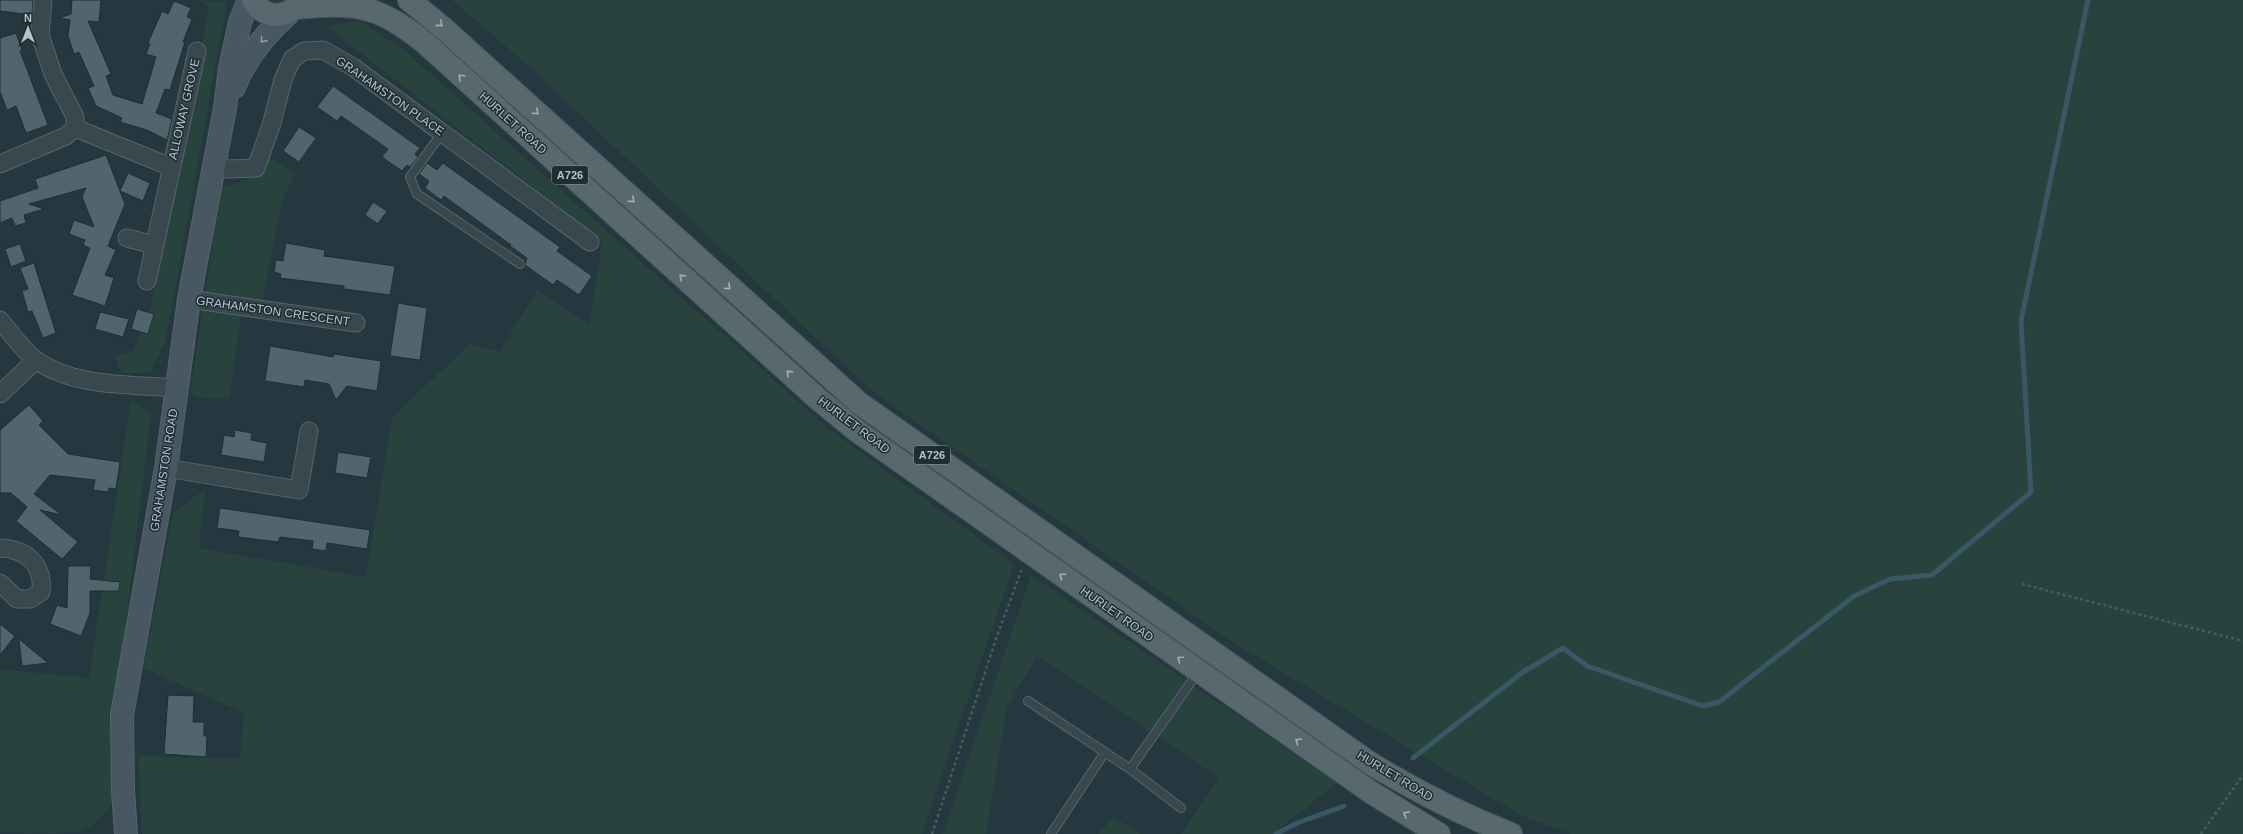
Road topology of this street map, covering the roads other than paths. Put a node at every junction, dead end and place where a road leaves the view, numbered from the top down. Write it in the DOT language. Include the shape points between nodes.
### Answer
graph roads {
  1 [pos="43,0"];
  2 [pos="249,0"];
  3 [pos="253,0"];
  4 [pos="409,0"];
  5 [pos="297,7"];
  6 [pos="197,51"];
  7 [pos="225,108"];
  8 [pos="75,128"];
  9 [pos="442,133"];
  10 [pos="0,164"];
  11 [pos="171,167"];
  12 [pos="215,167"];
  13 [pos="127,238"];
  14 [pos="590,242"];
  15 [pos="154,245"];
  16 [pos="520,264"];
  17 [pos="147,280"];
  18 [pos="190,299"];
  19 [pos="0,320"];
  20 [pos="356,324"];
  21 [pos="36,360"];
  22 [pos="178,388"];
  23 [pos="0,394"];
  24 [pos="309,431"];
  25 [pos="166,468"];
  26 [pos="0,548"];
  27 [pos="0,583"];
  28 [pos="1198,672"];
  29 [pos="1028,701"];
  30 [pos="1105,752"];
  31 [pos="1130,769"];
  32 [pos="1181,808"];
  33 [pos="126,834"];
  34 [pos="1051,834"];
  35 [pos="1439,834"];
  36 [pos="1511,834"];
  1 -- 8 [label="street" via="40,35 53,74 75,117"];
  2 -- 7 [label="main road, GRAHAMSTON ROAD" via="235,42"];
  3 -- 5 [label="main road, HURLET ROAD" via="263,11 272,14"];
  4 -- 36 [label="main road, HURLET ROAD / A726, one-way" via="859,403 1370,762 1420,794"];
  5 -- 7 [label="main road, GRAHAMSTON ROAD, one-way" via="274,26 254,51 237,80"];
  28 -- 5 [label="main road, HURLET ROAD / A726, one-way" via="857,431 818,399 405,27 371,9 352,5"];
  6 -- 11 [label="street, ALLOWAY GROVE"];
  7 -- 12 [label="main road, GRAHAMSTON ROAD"];
  8 -- 10 [label="street" via="66,136"];
  8 -- 11 [label="street, ALLOWAY GROVE"];
  9 -- 12 [label="street, GRAHAMSTON PLACE" via="353,67 323,50 304,51 292,59 283,80 271,126 256,168"];
  9 -- 14 [label="street, GRAHAMSTON PLACE"];
  9 -- 16 [label="lane" via="410,177 417,194"];
  11 -- 15 [label="street, ALLOWAY GROVE"];
  12 -- 18 [label="main road, GRAHAMSTON ROAD"];
  13 -- 15 [label="street"];
  15 -- 17 [label="street, ALLOWAY GROVE"];
  18 -- 20 [label="street, GRAHAMSTON CRESCENT"];
  18 -- 22 [label="main road, GRAHAMSTON ROAD"];
  19 -- 21 [label="street"];
  21 -- 22 [label="street" via="58,373 92,381"];
  21 -- 23 [label="street"];
  22 -- 25 [label="main road, GRAHAMSTON ROAD"];
  24 -- 25 [label="street" via="299,490"];
  25 -- 33 [label="main road, GRAHAMSTON ROAD" via="122,715"];
  26 -- 27 [label="street" via="14,548 31,559 42,578 41,592 30,599 17,599"];
  28 -- 31 [label="lane"];
  35 -- 28 [label="main road, HURLET ROAD / A726, one-way" via="1372,793"];
  29 -- 30 [label="lane"];
  30 -- 31 [label="lane"];
  30 -- 34 [label="lane"];
  31 -- 32 [label="lane"];
}
